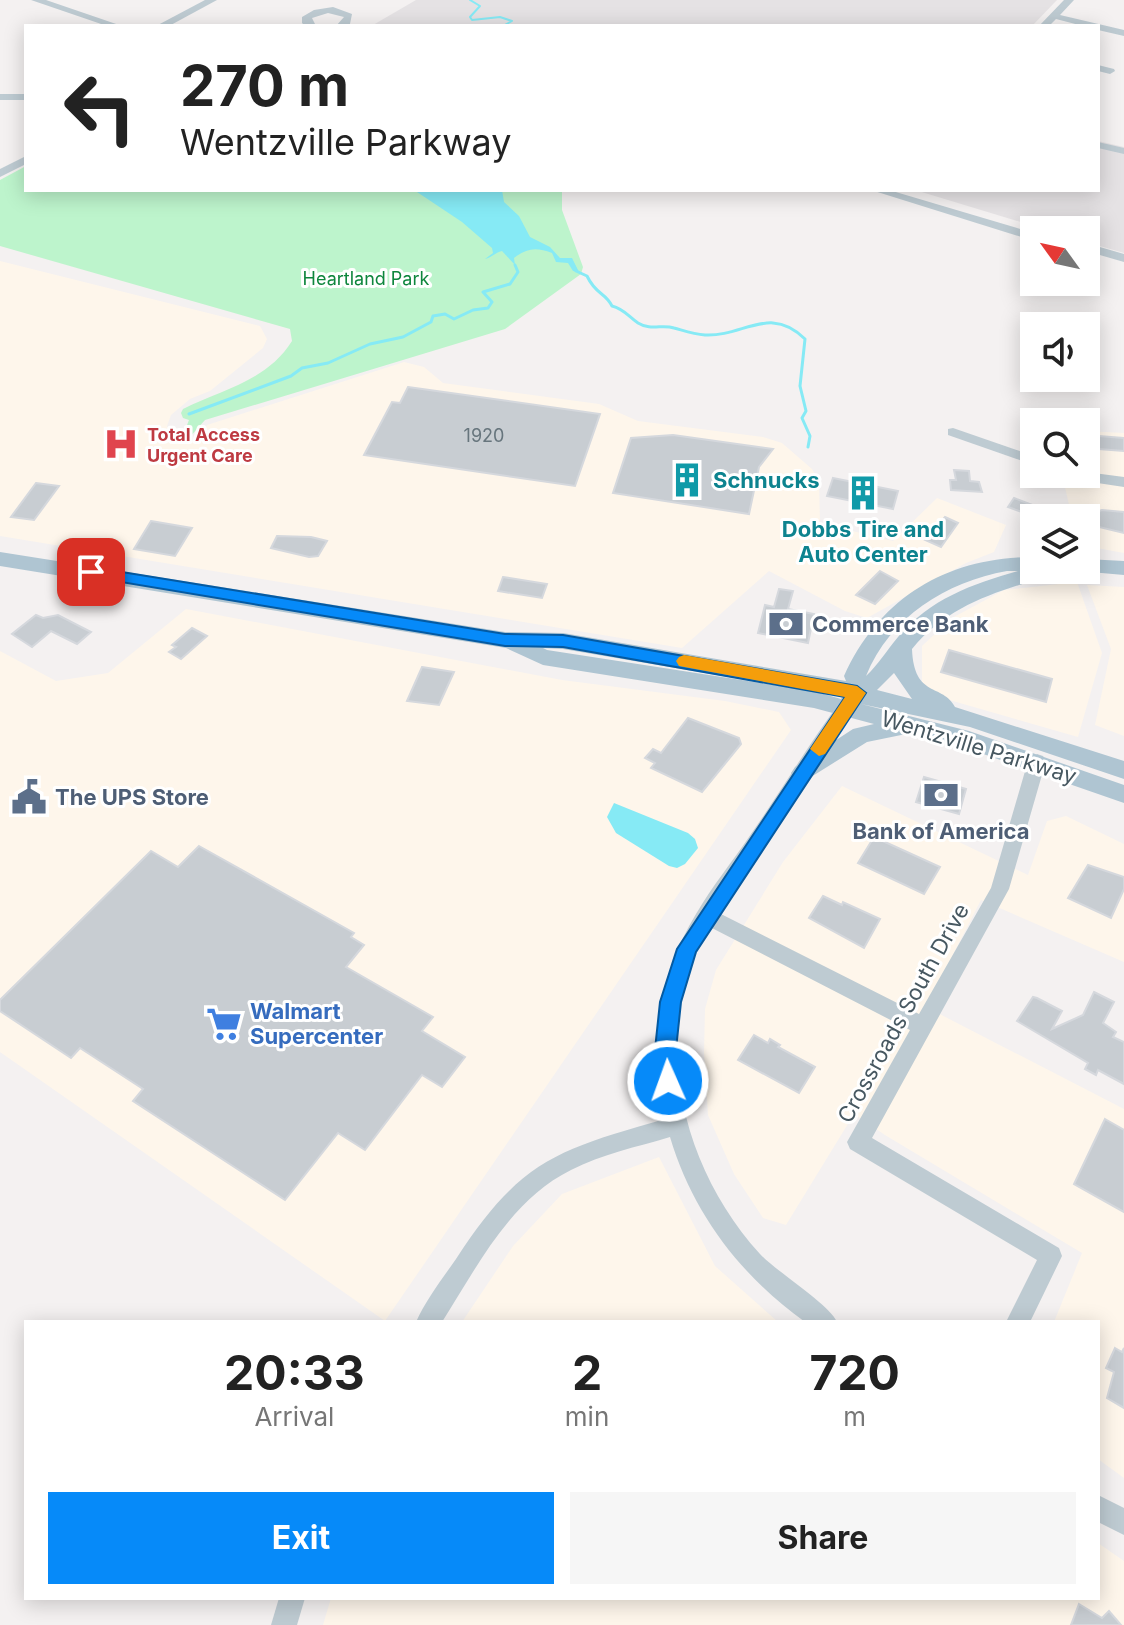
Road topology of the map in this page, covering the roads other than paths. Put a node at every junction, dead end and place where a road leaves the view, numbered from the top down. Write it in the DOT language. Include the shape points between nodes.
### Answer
graph roads {
  1 [pos="36,0"];
  2 [pos="212,0"];
  3 [pos="325,0"];
  4 [pos="1069,0"];
  5 [pos="317,6"];
  6 [pos="333,10"];
  7 [pos="1054,16"];
  8 [pos="304,23"];
  9 [pos="111,24"];
  10 [pos="165,24"];
  11 [pos="343,24"];
  12 [pos="1046,24"];
  13 [pos="1088,24"];
  14 [pos="1100,27"];
  15 [pos="1124,33"];
  16 [pos="1100,68"];
  17 [pos="1110,71"];
  18 [pos="0,97"];
  19 [pos="24,97"];
  20 [pos="1100,145"];
  21 [pos="1124,151"];
  22 [pos="24,160"];
  23 [pos="0,174"];
  24 [pos="884,192"];
  25 [pos="901,192"];
  26 [pos="1020,230"];
  27 [pos="1020,230"];
  28 [pos="1100,253"];
  29 [pos="1124,261"];
  30 [pos="953,432"];
  31 [pos="1020,456"];
  32 [pos="1100,478"];
  33 [pos="1124,482"];
  34 [pos="0,559"];
  35 [pos="1007,564"];
  36 [pos="1020,564"];
  37 [pos="1100,567"];
  38 [pos="1124,568"];
  39 [pos="1020,578"];
  40 [pos="940,584"];
  41 [pos="962,597"];
  42 [pos="903,645"];
  43 [pos="853,698"];
  44 [pos="972,719"];
  45 [pos="917,726"];
  46 [pos="1037,761"];
  47 [pos="1124,770"];
  48 [pos="803,773"];
  49 [pos="1124,794"];
  50 [pos="706,916"];
  51 [pos="923,1026"];
  52 [pos="674,1126"];
  53 [pos="429,1320"];
  54 [pos="822,1320"];
  55 [pos="1019,1320"];
  56 [pos="291,1600"];
  57 [pos="284,1625"];
  1 -- 9 [label="street"];
  2 -- 10 [label="street"];
  3 -- 6 [label="street"];
  4 -- 7 [label="street"];
  5 -- 6 [label="street"];
  5 -- 8 [label="street"];
  6 -- 11 [label="street" via="349,16"];
  7 -- 12 [label="street"];
  7 -- 13 [label="street"];
  14 -- 15 [label="street"];
  16 -- 17 [label="street"];
  18 -- 19 [label="street"];
  20 -- 21 [label="street"];
  22 -- 23 [label="street"];
  24 -- 26 [label="street"];
  25 -- 27 [label="street"];
  28 -- 29 [label="street"];
  30 -- 31 [label="street"];
  32 -- 33 [label="street"];
  34 -- 43 [label="main road, Wentzville Parkway" via="505,640 543,657 814,700"];
  35 -- 36 [label="main road"];
  35 -- 40 [label="main road"];
  35 -- 41 [label="main road" via="1000,573 966,584"];
  37 -- 38 [label="main road"];
  39 -- 41 [label="main road"];
  40 -- 42 [label="main road" via="941,596 903,634"];
  40 -- 43 [label="main road" via="885,626 856,671"];
  41 -- 42 [label="main road"];
  42 -- 43 [label="main road" via="874,683"];
  42 -- 44 [label="main road" via="904,675 918,693"];
  43 -- 44 [label="main road, Wentzville Parkway"];
  43 -- 45 [label="main road, Wentzville Parkway"];
  43 -- 48 [label="street"];
  44 -- 47 [label="main road, Wentzville Parkway"];
  45 -- 46 [label="main road, Wentzville Parkway"];
  45 -- 48 [label="main road" via="861,735"];
  46 -- 49 [label="main road, Wentzville Parkway"];
  46 -- 51 [label="street, Crossroads South Drive" via="1000,889"];
  48 -- 50 [label="street"];
  50 -- 51 [label="street"];
  50 -- 52 [label="street" via="687,949 671,1002 665,1059"];
  51 -- 55 [label="street, Crossroads South Drive" via="858,1142 1051,1256"];
  52 -- 53 [label="street" via="596,1150 547,1171 526,1187"];
  52 -- 54 [label="street" via="706,1198 750,1260"];
  56 -- 57 [label="street"];
}
